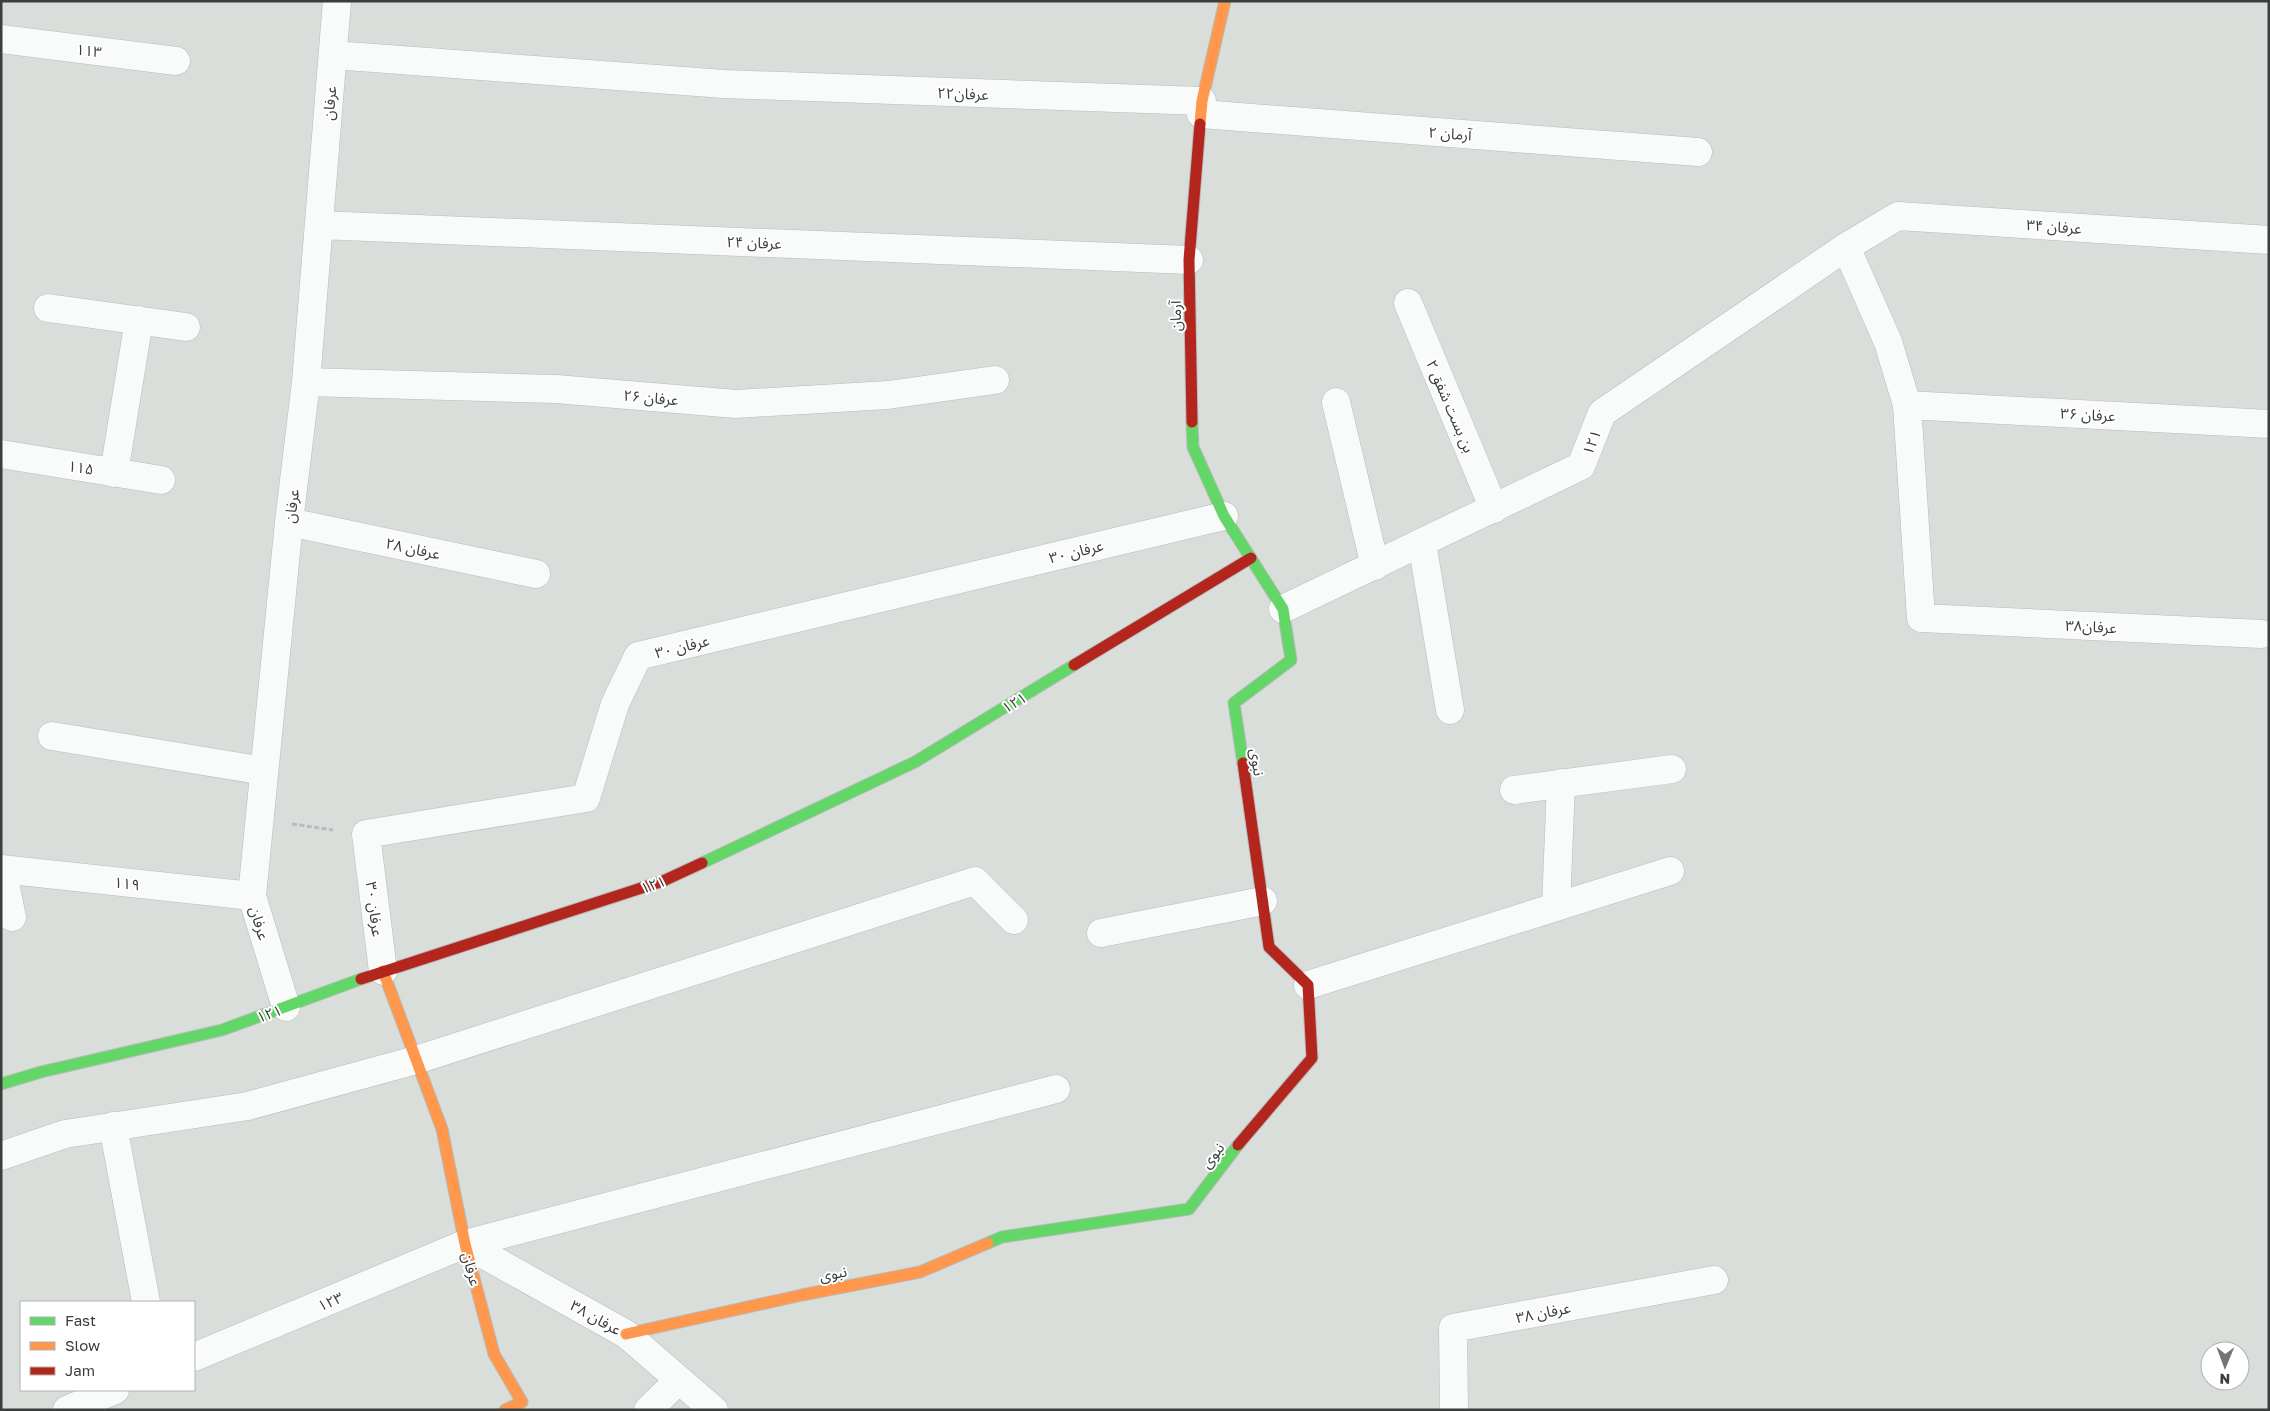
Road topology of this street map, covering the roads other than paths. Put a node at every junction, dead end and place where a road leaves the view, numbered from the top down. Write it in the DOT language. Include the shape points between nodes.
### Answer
graph roads {
  1 [pos="337,1"];
  2 [pos="1225,1"];
  3 [pos="1,39"];
  4 [pos="333,55"];
  5 [pos="176,61"];
  6 [pos="1202,107"];
  7 [pos="1698,152"];
  8 [pos="319,224"];
  9 [pos="2269,240"];
  10 [pos="1846,247"];
  11 [pos="1189,260"];
  12 [pos="1408,303"];
  13 [pos="48,308"];
  14 [pos="138,320"];
  15 [pos="186,327"];
  16 [pos="995,380"];
  17 [pos="306,382"];
  18 [pos="1336,402"];
  19 [pos="1907,404"];
  20 [pos="2269,424"];
  21 [pos="1,454"];
  22 [pos="114,473"];
  23 [pos="160,480"];
  24 [pos="1494,509"];
  25 [pos="1224,516"];
  26 [pos="289,522"];
  27 [pos="1422,543"];
  28 [pos="1251,558"];
  29 [pos="1375,566"];
  30 [pos="536,574"];
  31 [pos="1283,609"];
  32 [pos="2261,634"];
  33 [pos="1450,710"];
  34 [pos="52,736"];
  35 [pos="1672,769"];
  36 [pos="264,771"];
  37 [pos="1560,783"];
  38 [pos="1514,790"];
  39 [pos="2,869"];
  40 [pos="1670,871"];
  41 [pos="252,896"];
  42 [pos="1262,901"];
  43 [pos="1556,906"];
  44 [pos="12,917"];
  45 [pos="1014,920"];
  46 [pos="1101,933"];
  47 [pos="383,971"];
  48 [pos="1308,985"];
  49 [pos="286,1006"];
  50 [pos="416,1060"];
  51 [pos="1,1084"];
  52 [pos="1056,1089"];
  53 [pos="113,1126"];
  54 [pos="1,1156"];
  55 [pos="465,1244"];
  56 [pos="1714,1280"];
  57 [pos="146,1301"];
  58 [pos="626,1334"];
  59 [pos="195,1357"];
  60 [pos="679,1380"];
  61 [pos="113,1391"];
  62 [pos="520,1407"];
  63 [pos="70,1409"];
  64 [pos="648,1410"];
  65 [pos="714,1410"];
  66 [pos="1454,1410"];
  1 -- 4 [label="street, عرفان"];
  2 -- 6 [label="street, آرمان"];
  3 -- 5 [label="street, ۱۱۳"];
  4 -- 6 [label="street, عرفان۲۲" via="724,84"];
  4 -- 8 [label="street, عرفان"];
  6 -- 7 [label="street, آرمان ۲"];
  6 -- 11 [label="street, آرمان"];
  8 -- 11 [label="street, عرفان ۲۴"];
  8 -- 17 [label="street, عرفان"];
  9 -- 10 [label="street, عرفان ۳۴" via="1898,216"];
  10 -- 19 [label="street" via="1888,342"];
  10 -- 24 [label="street, ۱۲۱" via="1602,413 1581,466"];
  11 -- 25 [label="street, آرمان" via="1193,447"];
  12 -- 24 [label="street, بن بست شفق ۲"];
  13 -- 14 [label="street"];
  14 -- 15 [label="street"];
  14 -- 22 [label="street"];
  16 -- 17 [label="street, عرفان ۲۶" via="888,395 736,404 556,389"];
  17 -- 26 [label="street, عرفان"];
  18 -- 29 [label="street"];
  19 -- 20 [label="street, عرفان ۳۶"];
  19 -- 32 [label="street, عرفان۳۸" via="1921,618"];
  21 -- 22 [label="street, ۱۱۵"];
  22 -- 23 [label="street, ۱۱۵"];
  24 -- 27 [label="street, ۱۲۱"];
  25 -- 28 [label="street, آرمان"];
  25 -- 47 [label="street, عرفان ۳۰" via="638,656 615,704 586,798 366,834"];
  26 -- 30 [label="street, عرفان ۲۸"];
  26 -- 36 [label="street, عرفان"];
  27 -- 29 [label="street, ۱۲۱"];
  27 -- 33 [label="street"];
  28 -- 31 [label="street, آرمان"];
  28 -- 47 [label="street, ۱۲۱" via="915,762 663,881"];
  29 -- 31 [label="street, ۱۲۱"];
  31 -- 42 [label="street, نبوی" via="1291,660 1234,703"];
  34 -- 36 [label="street"];
  35 -- 37 [label="street"];
  36 -- 41 [label="street, عرفان"];
  37 -- 38 [label="street"];
  37 -- 43 [label="street"];
  39 -- 41 [label="street, ۱۱۹"];
  39 -- 44 [label="street"];
  40 -- 43 [label="street"];
  41 -- 49 [label="street, عرفان"];
  42 -- 46 [label="street"];
  42 -- 48 [label="street, نبوی" via="1269,947"];
  43 -- 48 [label="street"];
  45 -- 50 [label="street" via="975,881"];
  47 -- 49 [label="street, ۱۲۱"];
  47 -- 50 [label="street, عرفان"];
  48 -- 58 [label="street, نبوی" via="1312,1058 1189,1209 1002,1237 920,1272"];
  49 -- 51 [label="street, ۱۲۱" via="222,1030"];
  50 -- 53 [label="street" via="248,1106"];
  50 -- 55 [label="street, عرفان" via="442,1129"];
  52 -- 55 [label="street, ۱۲۳"];
  53 -- 54 [label="street" via="65,1134"];
  53 -- 57 [label="street"];
  55 -- 58 [label="street, عرفان ۳۸"];
  55 -- 59 [label="street, ۱۲۳"];
  55 -- 62 [label="street, عرفان" via="494,1354"];
  56 -- 66 [label="street, عرفان ۳۸" via="1454,1328"];
  58 -- 60 [label="street, عرفان ۳۸"];
  60 -- 64 [label="street"];
  60 -- 65 [label="street, عرفان ۳۸"];
  61 -- 63 [label="street"];
}
